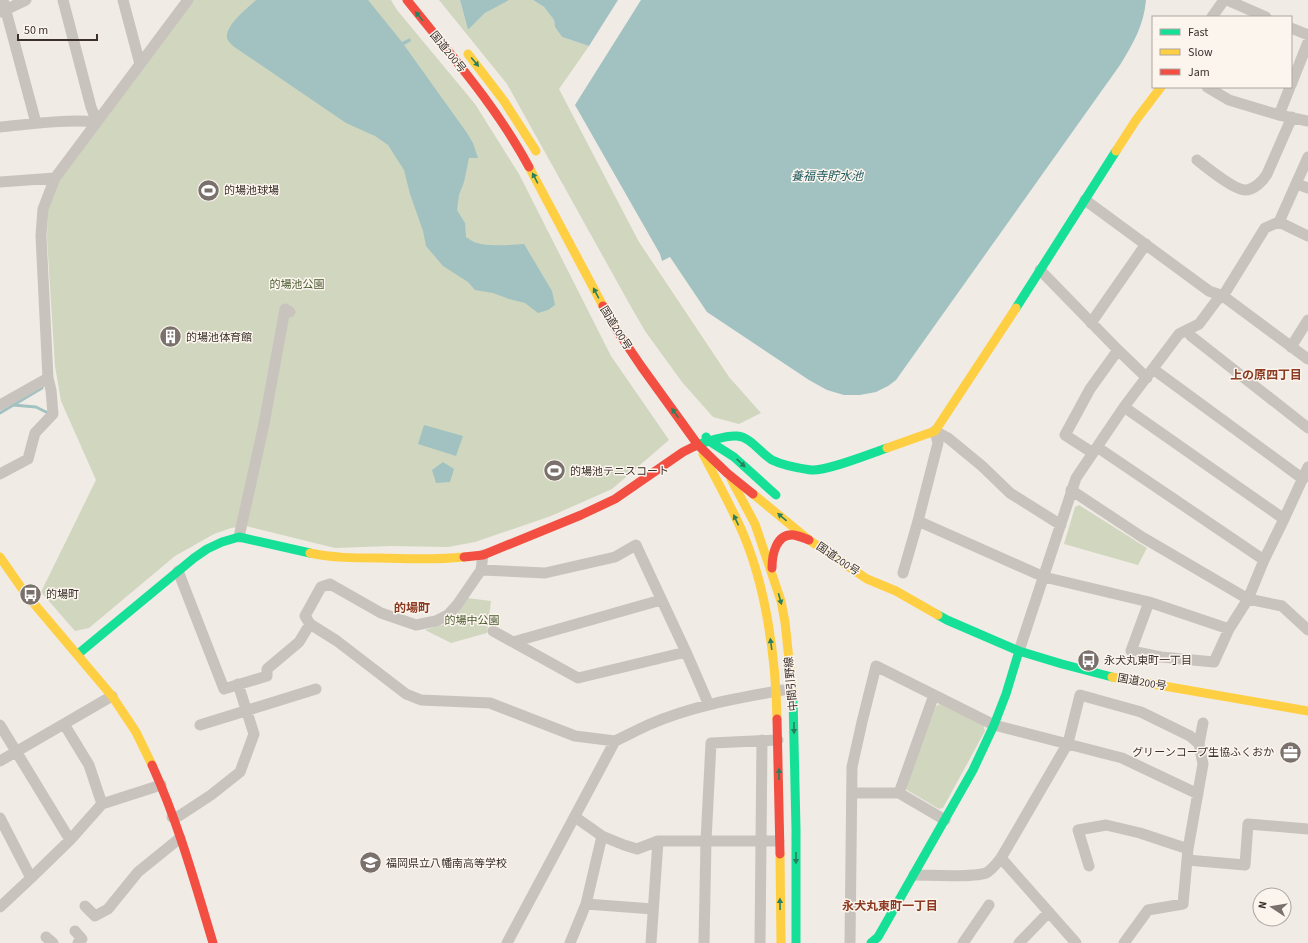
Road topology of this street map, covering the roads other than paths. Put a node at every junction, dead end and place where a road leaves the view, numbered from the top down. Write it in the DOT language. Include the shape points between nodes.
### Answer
graph roads {
  1 [pos="26,0"];
  2 [pos="63,0"];
  3 [pos="123,0"];
  4 [pos="188,0"];
  5 [pos="407,0"];
  6 [pos="1226,0"];
  7 [pos="3,8"];
  8 [pos="1213,16"];
  9 [pos="1264,16"];
  10 [pos="1292,28"];
  11 [pos="1308,35"];
  12 [pos="1308,42"];
  13 [pos="462,48"];
  14 [pos="140,64"];
  15 [pos="1292,83"];
  16 [pos="1159,88"];
  17 [pos="1208,88"];
  18 [pos="1290,88"];
  19 [pos="1279,115"];
  20 [pos="1292,117"];
  21 [pos="1308,121"];
  22 [pos="97,122"];
  23 [pos="36,123"];
  24 [pos="0,127"];
  25 [pos="1308,157"];
  26 [pos="540,158"];
  27 [pos="1197,160"];
  28 [pos="55,178"];
  29 [pos="0,182"];
  30 [pos="1297,184"];
  31 [pos="1308,188"];
  32 [pos="1085,200"];
  33 [pos="1279,222"];
  34 [pos="1308,236"];
  35 [pos="1146,244"];
  36 [pos="1040,270"];
  37 [pos="1223,296"];
  38 [pos="290,312"];
  39 [pos="1308,320"];
  40 [pos="1091,323"];
  41 [pos="1188,330"];
  42 [pos="1291,347"];
  43 [pos="1118,350"];
  44 [pos="1308,359"];
  45 [pos="1150,374"];
  46 [pos="48,378"];
  47 [pos="0,405"];
  48 [pos="1124,408"];
  49 [pos="1306,423"];
  50 [pos="701,430"];
  51 [pos="935,431"];
  52 [pos="709,441"];
  53 [pos="698,445"];
  54 [pos="1095,450"];
  55 [pos="1308,467"];
  56 [pos="727,473"];
  57 [pos="0,474"];
  58 [pos="1303,479"];
  59 [pos="1071,490"];
  60 [pos="782,501"];
  61 [pos="1284,519"];
  62 [pos="918,522"];
  63 [pos="1061,525"];
  64 [pos="239,537"];
  65 [pos="809,540"];
  66 [pos="484,555"];
  67 [pos="0,557"];
  68 [pos="1264,560"];
  69 [pos="178,570"];
  70 [pos="481,570"];
  71 [pos="772,572"];
  72 [pos="876,573"];
  73 [pos="903,573"];
  74 [pos="1044,577"];
  75 [pos="896,591"];
  76 [pos="1248,599"];
  77 [pos="661,600"];
  78 [pos="1149,602"];
  79 [pos="310,624"];
  80 [pos="1229,629"];
  81 [pos="1308,630"];
  82 [pos="493,631"];
  83 [pos="513,642"];
  84 [pos="1019,651"];
  85 [pos="686,652"];
  86 [pos="78,654"];
  87 [pos="238,684"];
  88 [pos="794,688"];
  89 [pos="316,689"];
  90 [pos="777,691"];
  91 [pos="934,694"];
  92 [pos="112,696"];
  93 [pos="708,705"];
  94 [pos="247,710"];
  95 [pos="1308,711"];
  96 [pos="1203,723"];
  97 [pos="64,724"];
  98 [pos="0,725"];
  99 [pos="994,725"];
  100 [pos="200,726"];
  101 [pos="762,740"];
  102 [pos="778,740"];
  103 [pos="615,741"];
  104 [pos="1068,744"];
  105 [pos="1199,744"];
  106 [pos="17,752"];
  107 [pos="0,761"];
  108 [pos="161,785"];
  109 [pos="899,793"];
  110 [pos="852,794"];
  111 [pos="1198,794"];
  112 [pos="102,804"];
  113 [pos="172,817"];
  114 [pos="575,817"];
  115 [pos="0,818"];
  116 [pos="945,820"];
  117 [pos="1308,829"];
  118 [pos="602,836"];
  119 [pos="180,838"];
  120 [pos="70,840"];
  121 [pos="779,840"];
  122 [pos="658,841"];
  123 [pos="706,841"];
  124 [pos="762,841"];
  125 [pos="1188,855"];
  126 [pos="1001,858"];
  127 [pos="1089,866"];
  128 [pos="914,875"];
  129 [pos="31,878"];
  130 [pos="586,904"];
  131 [pos="989,905"];
  132 [pos="85,906"];
  133 [pos="0,907"];
  134 [pos="653,909"];
  135 [pos="1049,912"];
  136 [pos="74,931"];
  137 [pos="209,942"];
  138 [pos="78,943"];
  139 [pos="507,943"];
  140 [pos="570,943"];
  141 [pos="651,943"];
  142 [pos="704,943"];
  143 [pos="760,943"];
  144 [pos="781,943"];
  145 [pos="796,943"];
  146 [pos="850,943"];
  147 [pos="871,943"];
  148 [pos="963,943"];
  149 [pos="1019,943"];
  150 [pos="1076,943"];
  151 [pos="1124,943"];
  1 -- 7 [label="street"];
  2 -- 22 [label="street"];
  3 -- 14 [label="street"];
  4 -- 14 [label="street"];
  53 -- 5 [label="main road, 国道200号, one-way" via="614,326 523,156 486,100"];
  6 -- 8 [label="street"];
  6 -- 9 [label="street"];
  7 -- 23 [label="street"];
  10 -- 11 [label="street"];
  12 -- 15 [label="street"];
  13 -- 26 [label="main road, 国道200号, one-way" via="498,92"];
  14 -- 22 [label="street"];
  16 -- 32 [label="main road"];
  17 -- 19 [label="street" via="1229,100"];
  18 -- 19 [label="street"];
  19 -- 20 [label="street"];
  20 -- 21 [label="street"];
  20 -- 27 [label="street" via="1267,174 1263,180 1246,190 1237,189"];
  22 -- 23 [label="street"];
  22 -- 28 [label="street"];
  23 -- 24 [label="street"];
  25 -- 30 [label="street"];
  28 -- 29 [label="street"];
  28 -- 46 [label="street" via="42,209 41,236"];
  30 -- 31 [label="street"];
  30 -- 33 [label="street"];
  32 -- 35 [label="street"];
  32 -- 36 [label="main road"];
  33 -- 34 [label="street"];
  33 -- 37 [label="street" via="1265,228"];
  35 -- 37 [label="street" via="1209,290"];
  35 -- 40 [label="street"];
  36 -- 40 [label="street"];
  36 -- 51 [label="main road"];
  37 -- 41 [label="street" via="1199,324"];
  37 -- 42 [label="street"];
  38 -- 64 [label="street" via="285,309 264,424"];
  39 -- 42 [label="street"];
  40 -- 43 [label="street"];
  41 -- 45 [label="street" via="1179,334"];
  41 -- 49 [label="street" via="1191,336"];
  42 -- 44 [label="street"];
  43 -- 45 [label="street"];
  43 -- 54 [label="street" via="1090,388 1065,435"];
  45 -- 48 [label="street"];
  45 -- 58 [label="street"];
  46 -- 47 [label="street"];
  46 -- 57 [label="street" via="53,414 34,433 28,459"];
  48 -- 54 [label="street"];
  48 -- 61 [label="street"];
  50 -- 52 [label="main road"];
  51 -- 52 [label="main road" via="828,468 813,470 784,465 738,436"];
  51 -- 62 [label="street" via="938,443"];
  51 -- 63 [label="street" via="948,438 982,466 1010,493"];
  52 -- 53 [label="main road"];
  52 -- 56 [label="main road, 中間引野線"];
  52 -- 60 [label="main road, one-way" via="734,457"];
  53 -- 56 [label="main road, 国道200号"];
  53 -- 66 [label="main road" via="683,452 615,499"];
  90 -- 53 [label="main road, 中間引野線, one-way" via="763,595 756,572 742,531"];
  54 -- 59 [label="street"];
  54 -- 68 [label="street"];
  55 -- 58 [label="street"];
  65 -- 56 [label="main road, 国道200号, one-way"];
  56 -- 71 [label="main road, 中間引野線" via="755,524"];
  58 -- 61 [label="street"];
  59 -- 63 [label="street"];
  59 -- 76 [label="street" via="1142,537"];
  61 -- 68 [label="street"];
  62 -- 73 [label="street"];
  62 -- 74 [label="street"];
  63 -- 74 [label="street"];
  64 -- 66 [label="main road" via="326,557 446,559"];
  64 -- 69 [label="main road" via="207,549"];
  65 -- 71 [label="main road" via="791,535 782,538 773,550"];
  65 -- 75 [label="main road, 国道200号" via="867,579"];
  66 -- 70 [label="street"];
  67 -- 86 [label="main road" via="25,593"];
  68 -- 76 [label="street"];
  69 -- 86 [label="main road"];
  69 -- 87 [label="street" via="224,689"];
  70 -- 77 [label="street" via="545,573 615,557 636,545"];
  70 -- 79 [label="street" via="457,605 448,615 436,621 416,625 394,618 330,584 321,587 305,616"];
  71 -- 88 [label="main road, 中間引野線, one-way" via="781,601"];
  72 -- 75 [label="main road, 国道200号"];
  74 -- 78 [label="street"];
  74 -- 84 [label="street"];
  75 -- 84 [label="main road, 国道200号" via="946,620"];
  76 -- 80 [label="street"];
  76 -- 81 [label="street" via="1282,606"];
  77 -- 83 [label="street"];
  77 -- 85 [label="street"];
  78 -- 80 [label="street"];
  78 -- 80 [label="street" via="1131,651 1160,657 1214,662"];
  79 -- 87 [label="street" via="299,642 268,668 267,676"];
  79 -- 103 [label="street" via="337,641 406,694 421,700 490,703 575,736"];
  82 -- 83 [label="street"];
  83 -- 85 [label="street" via="578,678"];
  84 -- 95 [label="main road, 国道200号" via="1121,679"];
  84 -- 99 [label="main road"];
  85 -- 93 [label="street"];
  86 -- 92 [label="main road"];
  87 -- 94 [label="street"];
  88 -- 90 [label="street"];
  88 -- 145 [label="main road, 中間引野線, one-way"];
  89 -- 94 [label="street"];
  90 -- 93 [label="street"];
  90 -- 102 [label="main road, 中間引野線"];
  91 -- 99 [label="street"];
  91 -- 109 [label="street"];
  91 -- 110 [label="street" via="876,666 852,767"];
  92 -- 97 [label="street"];
  92 -- 108 [label="main road" via="136,732"];
  93 -- 103 [label="street" via="679,713"];
  94 -- 100 [label="street"];
  94 -- 113 [label="street" via="254,734 240,772 212,795 179,816"];
  96 -- 105 [label="street"];
  97 -- 106 [label="street"];
  97 -- 112 [label="street" via="89,765"];
  98 -- 106 [label="street"];
  99 -- 104 [label="street"];
  99 -- 116 [label="main road"];
  101 -- 102 [label="street"];
  101 -- 123 [label="street" via="711,743"];
  101 -- 124 [label="street"];
  121 -- 102 [label="main road, 中間引野線, one-way"];
  103 -- 114 [label="street"];
  104 -- 105 [label="street" via="1080,695 1141,712 1190,736"];
  104 -- 111 [label="street" via="1122,758"];
  104 -- 126 [label="street"];
  105 -- 111 [label="street" via="1203,764"];
  106 -- 107 [label="street"];
  106 -- 120 [label="street"];
  108 -- 112 [label="street"];
  108 -- 113 [label="main road"];
  109 -- 110 [label="street"];
  109 -- 116 [label="street"];
  110 -- 146 [label="street"];
  111 -- 125 [label="street"];
  112 -- 120 [label="street"];
  113 -- 119 [label="main road"];
  114 -- 118 [label="street"];
  114 -- 139 [label="street"];
  115 -- 129 [label="street"];
  116 -- 128 [label="main road"];
  117 -- 125 [label="street" via="1248,824 1245,865"];
  118 -- 122 [label="street" via="637,849"];
  118 -- 130 [label="street"];
  119 -- 132 [label="street" via="138,872 108,909 95,916"];
  119 -- 137 [label="main road" via="192,872"];
  120 -- 129 [label="street"];
  121 -- 124 [label="street"];
  144 -- 121 [label="main road, 中間引野線, one-way"];
  122 -- 123 [label="street"];
  122 -- 134 [label="street"];
  123 -- 124 [label="street"];
  123 -- 142 [label="street"];
  124 -- 143 [label="street"];
  125 -- 127 [label="street" via="1140,833 1106,826 1078,830"];
  125 -- 151 [label="street" via="1183,904 1148,910"];
  126 -- 128 [label="street" via="985,873"];
  126 -- 135 [label="street"];
  128 -- 147 [label="main road" via="878,937"];
  129 -- 133 [label="street"];
  130 -- 134 [label="street"];
  130 -- 140 [label="street"];
  131 -- 148 [label="street"];
  134 -- 141 [label="street"];
  135 -- 149 [label="street"];
  135 -- 150 [label="street"];
  136 -- 138 [label="street" via="82,939"];
}
